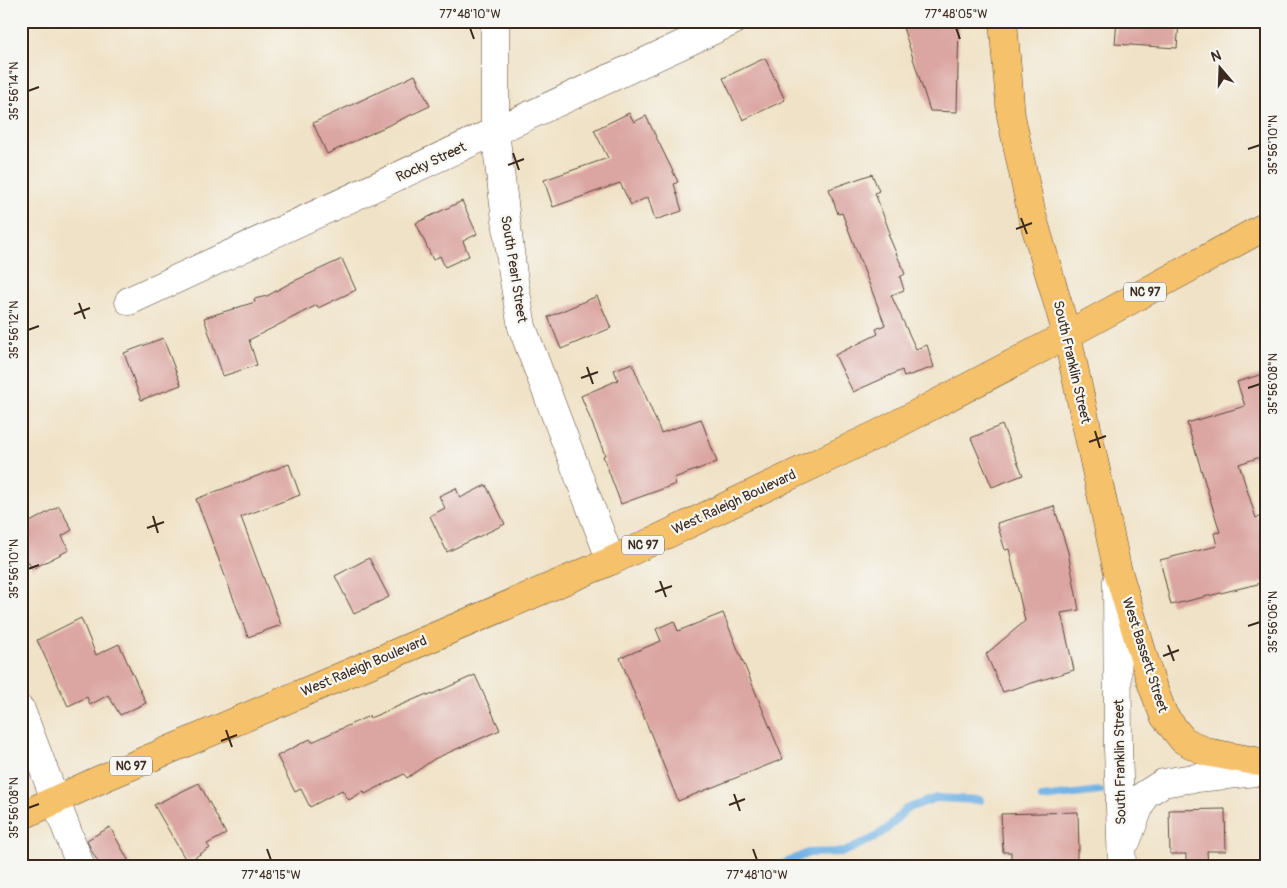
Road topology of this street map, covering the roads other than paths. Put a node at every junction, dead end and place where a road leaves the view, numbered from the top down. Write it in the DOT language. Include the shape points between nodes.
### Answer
graph roads {
  1 [pos="494,21"];
  2 [pos="733,21"];
  3 [pos="1003,21"];
  4 [pos="495,132"];
  5 [pos="1266,226"];
  6 [pos="129,301"];
  7 [pos="1068,335"];
  8 [pos="611,561"];
  9 [pos="1117,568"];
  10 [pos="21,710"];
  11 [pos="1266,763"];
  12 [pos="1266,771"];
  13 [pos="56,799"];
  14 [pos="21,816"];
  15 [pos="1122,861"];
  16 [pos="81,867"];
  1 -- 4 [label="street, South Pearl Street"];
  2 -- 4 [label="street, Rocky Street"];
  3 -- 7 [label="main road, South Franklin Street" via="1011,116 1032,215"];
  4 -- 6 [label="street, Rocky Street"];
  4 -- 8 [label="street, South Pearl Street" via="522,327"];
  5 -- 7 [label="main road, West Raleigh Boulevard / NC 97"];
  7 -- 8 [label="main road, West Raleigh Boulevard / NC 97" via="878,434"];
  7 -- 9 [label="main road, South Franklin Street"];
  8 -- 13 [label="main road, West Raleigh Boulevard / NC 97"];
  9 -- 11 [label="main road, West Bassett Street" via="1164,716 1183,740 1206,752"];
  9 -- 15 [label="street, South Franklin Street"];
  10 -- 13 [label="street"];
  12 -- 15 [label="street, South Franklin Street" via="1163,783 1144,795"];
  13 -- 14 [label="main road, West Raleigh Boulevard / NC 97"];
  13 -- 16 [label="street"];
}
